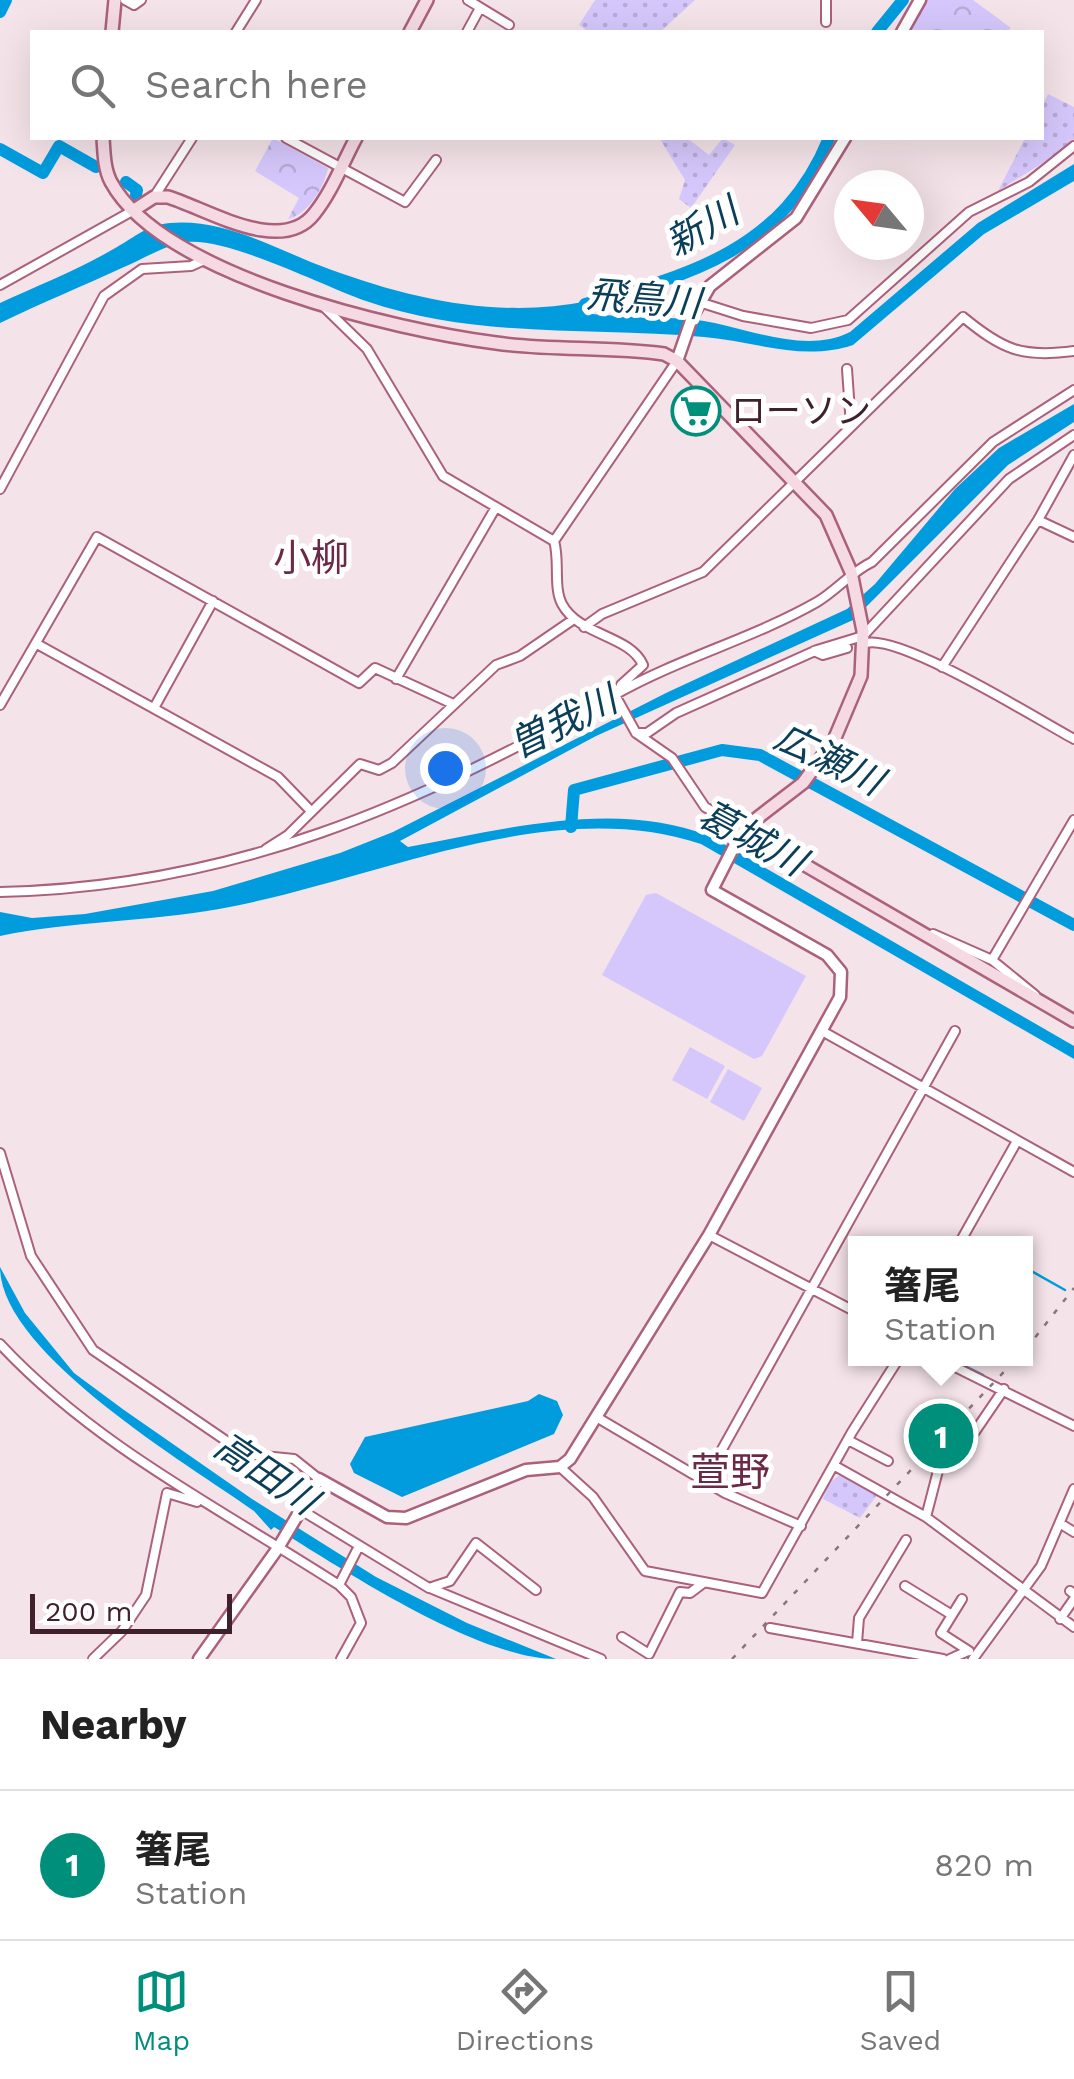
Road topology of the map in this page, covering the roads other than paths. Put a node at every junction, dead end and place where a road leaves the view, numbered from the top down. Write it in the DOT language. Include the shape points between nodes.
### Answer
graph roads {
  1 [pos="115,0"];
  2 [pos="125,0"];
  3 [pos="141,0"];
  4 [pos="256,0"];
  5 [pos="427,0"];
  6 [pos="468,0"];
  7 [pos="826,0"];
  8 [pos="920,0"];
  9 [pos="480,8"];
  10 [pos="826,22"];
  11 [pos="509,24"];
  12 [pos="112,30"];
  13 [pos="237,30"];
  14 [pos="411,30"];
  15 [pos="468,30"];
  16 [pos="903,30"];
  17 [pos="102,140"];
  18 [pos="191,140"];
  19 [pos="290,140"];
  20 [pos="355,140"];
  21 [pos="844,140"];
  22 [pos="1074,146"];
  23 [pos="436,160"];
  24 [pos="341,167"];
  25 [pos="154,198"];
  26 [pos="134,210"];
  27 [pos="199,258"];
  28 [pos="0,285"];
  29 [pos="315,301"];
  30 [pos="700,302"];
  31 [pos="352,314"];
  32 [pos="346,326"];
  33 [pos="1074,351"];
  34 [pos="677,361"];
  35 [pos="847,369"];
  36 [pos="1074,390"];
  37 [pos="851,426"];
  38 [pos="1074,435"];
  39 [pos="1074,455"];
  40 [pos="796,480"];
  41 [pos="0,489"];
  42 [pos="496,507"];
  43 [pos="1038,520"];
  44 [pos="1074,537"];
  45 [pos="554,541"];
  46 [pos="852,576"];
  47 [pos="212,601"];
  48 [pos="574,619"];
  49 [pos="584,627"];
  50 [pos="864,637"];
  51 [pos="38,644"];
  52 [pos="848,648"];
  53 [pos="814,651"];
  54 [pos="942,667"];
  55 [pos="396,678"];
  56 [pos="616,695"];
  57 [pos="451,703"];
  58 [pos="0,705"];
  59 [pos="154,708"];
  60 [pos="636,733"];
  61 [pos="1074,739"];
  62 [pos="310,809"];
  63 [pos="1074,820"];
  64 [pos="741,833"];
  65 [pos="263,852"];
  66 [pos="0,892"];
  67 [pos="920,928"];
  68 [pos="992,960"];
  69 [pos="1043,1004"];
  70 [pos="1074,1021"];
  71 [pos="822,1031"];
  72 [pos="955,1031"];
  73 [pos="923,1088"];
  74 [pos="1017,1142"];
  75 [pos="0,1154"];
  76 [pos="1074,1172"];
  77 [pos="710,1235"];
  78 [pos="964,1236"];
  79 [pos="809,1289"];
  80 [pos="848,1308"];
  81 [pos="0,1344"];
  82 [pos="894,1366"];
  83 [pos="954,1366"];
  84 [pos="1004,1390"];
  85 [pos="598,1418"];
  86 [pos="1074,1426"];
  87 [pos="848,1440"];
  88 [pos="888,1461"];
  89 [pos="834,1466"];
  90 [pos="560,1467"];
  91 [pos="319,1479"];
  92 [pos="705,1480"];
  93 [pos="1074,1489"];
  94 [pos="216,1510"];
  95 [pos="299,1512"];
  96 [pos="926,1517"];
  97 [pos="1061,1524"];
  98 [pos="801,1526"];
  99 [pos="1074,1532"];
  100 [pos="906,1540"];
  101 [pos="279,1546"];
  102 [pos="357,1550"];
  103 [pos="340,1582"];
  104 [pos="702,1584"];
  105 [pos="905,1586"];
  106 [pos="428,1588"];
  107 [pos="536,1590"];
  108 [pos="1022,1592"];
  109 [pos="1073,1595"];
  110 [pos="962,1600"];
  111 [pos="952,1615"];
  112 [pos="1060,1618"];
  113 [pos="1074,1627"];
  114 [pos="770,1628"];
  115 [pos="622,1638"];
  116 [pos="857,1643"];
  117 [pos="973,1655"];
  118 [pos="93,1659"];
  119 [pos="199,1659"];
  120 [pos="341,1659"];
  121 [pos="601,1659"];
  122 [pos="946,1659"];
  1 -- 12 [label="main road"];
  2 -- 3 [label="street" via="134,6"];
  4 -- 13 [label="street"];
  5 -- 14 [label="main road"];
  6 -- 9 [label="street"];
  7 -- 10 [label="street"];
  8 -- 16 [label="street"];
  9 -- 11 [label="street"];
  9 -- 15 [label="street"];
  17 -- 26 [label="main road" via="111,182"];
  18 -- 25 [label="street"];
  19 -- 24 [label="street"];
  20 -- 24 [label="main road"];
  21 -- 30 [label="street" via="796,218 716,280"];
  22 -- 30 [label="street" via="1029,182 969,212 848,320 811,328"];
  23 -- 24 [label="street" via="405,202"];
  24 -- 25 [label="main road" via="315,213 288,230 262,230"];
  25 -- 26 [label="main road"];
  26 -- 27 [label="main road"];
  26 -- 28 [label="street"];
  27 -- 29 [label="main road"];
  27 -- 41 [label="street" via="191,266 142,269 104,296"];
  29 -- 31 [label="main road"];
  29 -- 32 [label="street"];
  30 -- 34 [label="street"];
  31 -- 32 [label="street"];
  31 -- 34 [label="main road" via="498,344 648,352"];
  32 -- 42 [label="street" via="367,348 443,476"];
  33 -- 37 [label="street" via="1028,355 997,345 963,317"];
  34 -- 40 [label="main road"];
  34 -- 45 [label="street"];
  35 -- 37 [label="street"];
  36 -- 46 [label="street" via="993,442"];
  37 -- 40 [label="street"];
  38 -- 50 [label="street" via="1009,479"];
  39 -- 43 [label="street"];
  40 -- 46 [label="main road" via="826,514"];
  40 -- 49 [label="street" via="703,572"];
  42 -- 45 [label="street"];
  42 -- 55 [label="street"];
  43 -- 44 [label="street"];
  43 -- 54 [label="street"];
  45 -- 48 [label="street" via="560,600"];
  46 -- 50 [label="main road"];
  46 -- 56 [label="street" via="820,601"];
  47 -- 51 [label="street" via="98,537"];
  47 -- 55 [label="street" via="359,684 370,669"];
  47 -- 59 [label="street"];
  48 -- 49 [label="street"];
  48 -- 57 [label="street" via="496,665"];
  49 -- 56 [label="street" via="640,658 640,672"];
  50 -- 53 [label="street"];
  50 -- 54 [label="street"];
  50 -- 64 [label="main road" via="850,708 814,769"];
  51 -- 58 [label="street"];
  51 -- 59 [label="street"];
  52 -- 53 [label="street"];
  53 -- 60 [label="street"];
  54 -- 61 [label="street"];
  55 -- 57 [label="street"];
  56 -- 60 [label="street"];
  56 -- 65 [label="street" via="444,785"];
  57 -- 62 [label="street" via="392,763 379,770 360,764"];
  59 -- 62 [label="street" via="278,776"];
  60 -- 64 [label="street" via="672,758 704,807"];
  62 -- 65 [label="street"];
  63 -- 68 [label="street"];
  64 -- 67 [label="main road"];
  64 -- 71 [label="street" via="712,890 827,955 841,972 840,997"];
  65 -- 66 [label="street" via="144,880"];
  67 -- 68 [label="street"];
  67 -- 69 [label="main road"];
  68 -- 69 [label="street"];
  69 -- 70 [label="main road"];
  71 -- 73 [label="street"];
  71 -- 77 [label="street"];
  72 -- 73 [label="street"];
  73 -- 74 [label="street"];
  73 -- 79 [label="street"];
  74 -- 76 [label="street"];
  74 -- 78 [label="street"];
  75 -- 91 [label="street" via="31,1256 93,1350 225,1440 253,1454 294,1459"];
  77 -- 79 [label="street"];
  77 -- 85 [label="street"];
  79 -- 80 [label="street"];
  79 -- 92 [label="street"];
  81 -- 94 [label="street" via="51,1395"];
  82 -- 87 [label="street"];
  83 -- 84 [label="street"];
  84 -- 86 [label="street"];
  84 -- 96 [label="street" via="974,1433 940,1463"];
  85 -- 90 [label="street"];
  85 -- 92 [label="street"];
  87 -- 88 [label="street"];
  87 -- 89 [label="street"];
  89 -- 96 [label="street"];
  89 -- 98 [label="street"];
  90 -- 91 [label="street" via="526,1470 406,1518 387,1518"];
  90 -- 104 [label="street" via="593,1497 645,1571"];
  91 -- 95 [label="street"];
  92 -- 98 [label="street"];
  93 -- 97 [label="street"];
  94 -- 101 [label="street"];
  94 -- 118 [label="street" via="166,1493 146,1595"];
  95 -- 101 [label="street"];
  95 -- 102 [label="street"];
  96 -- 108 [label="street"];
  97 -- 99 [label="street"];
  97 -- 108 [label="street"];
  98 -- 104 [label="street" via="762,1593"];
  100 -- 116 [label="street" via="856,1624"];
  101 -- 103 [label="street"];
  101 -- 119 [label="street"];
  102 -- 103 [label="street"];
  102 -- 106 [label="street"];
  103 -- 120 [label="street" via="361,1623"];
  104 -- 115 [label="street" via="680,1592 648,1654"];
  105 -- 111 [label="street"];
  106 -- 107 [label="street" via="450,1581 476,1543"];
  106 -- 121 [label="street"];
  108 -- 112 [label="street"];
  108 -- 117 [label="street"];
  109 -- 112 [label="street"];
  110 -- 111 [label="street"];
  111 -- 117 [label="street" via="941,1633"];
  112 -- 113 [label="street"];
  114 -- 116 [label="street"];
  116 -- 122 [label="street"];
  117 -- 122 [label="street"];
}
